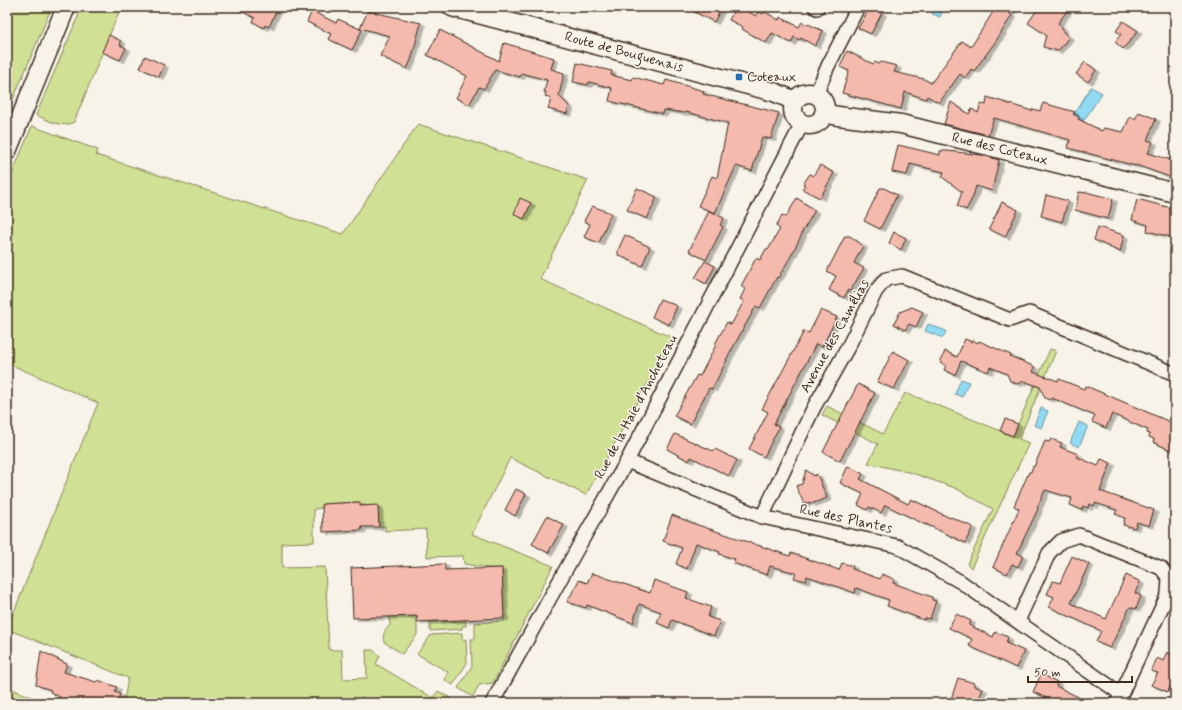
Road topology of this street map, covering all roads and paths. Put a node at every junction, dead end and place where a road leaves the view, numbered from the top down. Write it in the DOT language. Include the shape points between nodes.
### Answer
graph roads {
  1 [pos="66,7"];
  2 [pos="452,7"];
  3 [pos="858,7"];
  4 [pos="816,94"];
  5 [pos="795,101"];
  6 [pos="824,113"];
  7 [pos="802,124"];
  8 [pos="7,151"];
  9 [pos="1175,193"];
  10 [pos="1175,374"];
  11 [pos="627,461"];
  12 [pos="762,517"];
  13 [pos="1018,621"];
  14 [pos="1119,699"];
  15 [pos="492,703"];
  1 -- 8 [label="street"];
  2 -- 5 [label="street, Route de Bouguenais" via="774,92"];
  3 -- 4 [label="street"];
  4 -- 5 [label="street" via="804,94"];
  4 -- 6 [label="street" via="824,103"];
  5 -- 7 [label="street" via="794,116"];
  6 -- 7 [label="street" via="814,124"];
  6 -- 9 [label="street, Rue des Coteaux" via="901,124"];
  7 -- 11 [label="street, Rue de la Haie d'Ancheteau"];
  10 -- 12 [label="street, Avenue des Camélias" via="1028,313 1010,320 902,276 886,279 876,291 813,409"];
  11 -- 12 [label="street, Rue des Plantes"];
  11 -- 15 [label="street, Rue de la Haie d'Ancheteau"];
  12 -- 13 [label="street, Rue des Plantes" via="897,546 961,582"];
  13 -- 14 [label="street, Rue des Plantes"];
  13 -- 14 [label="street" via="1049,553 1061,541 1079,535 1161,568 1169,578 1168,594"];
}
